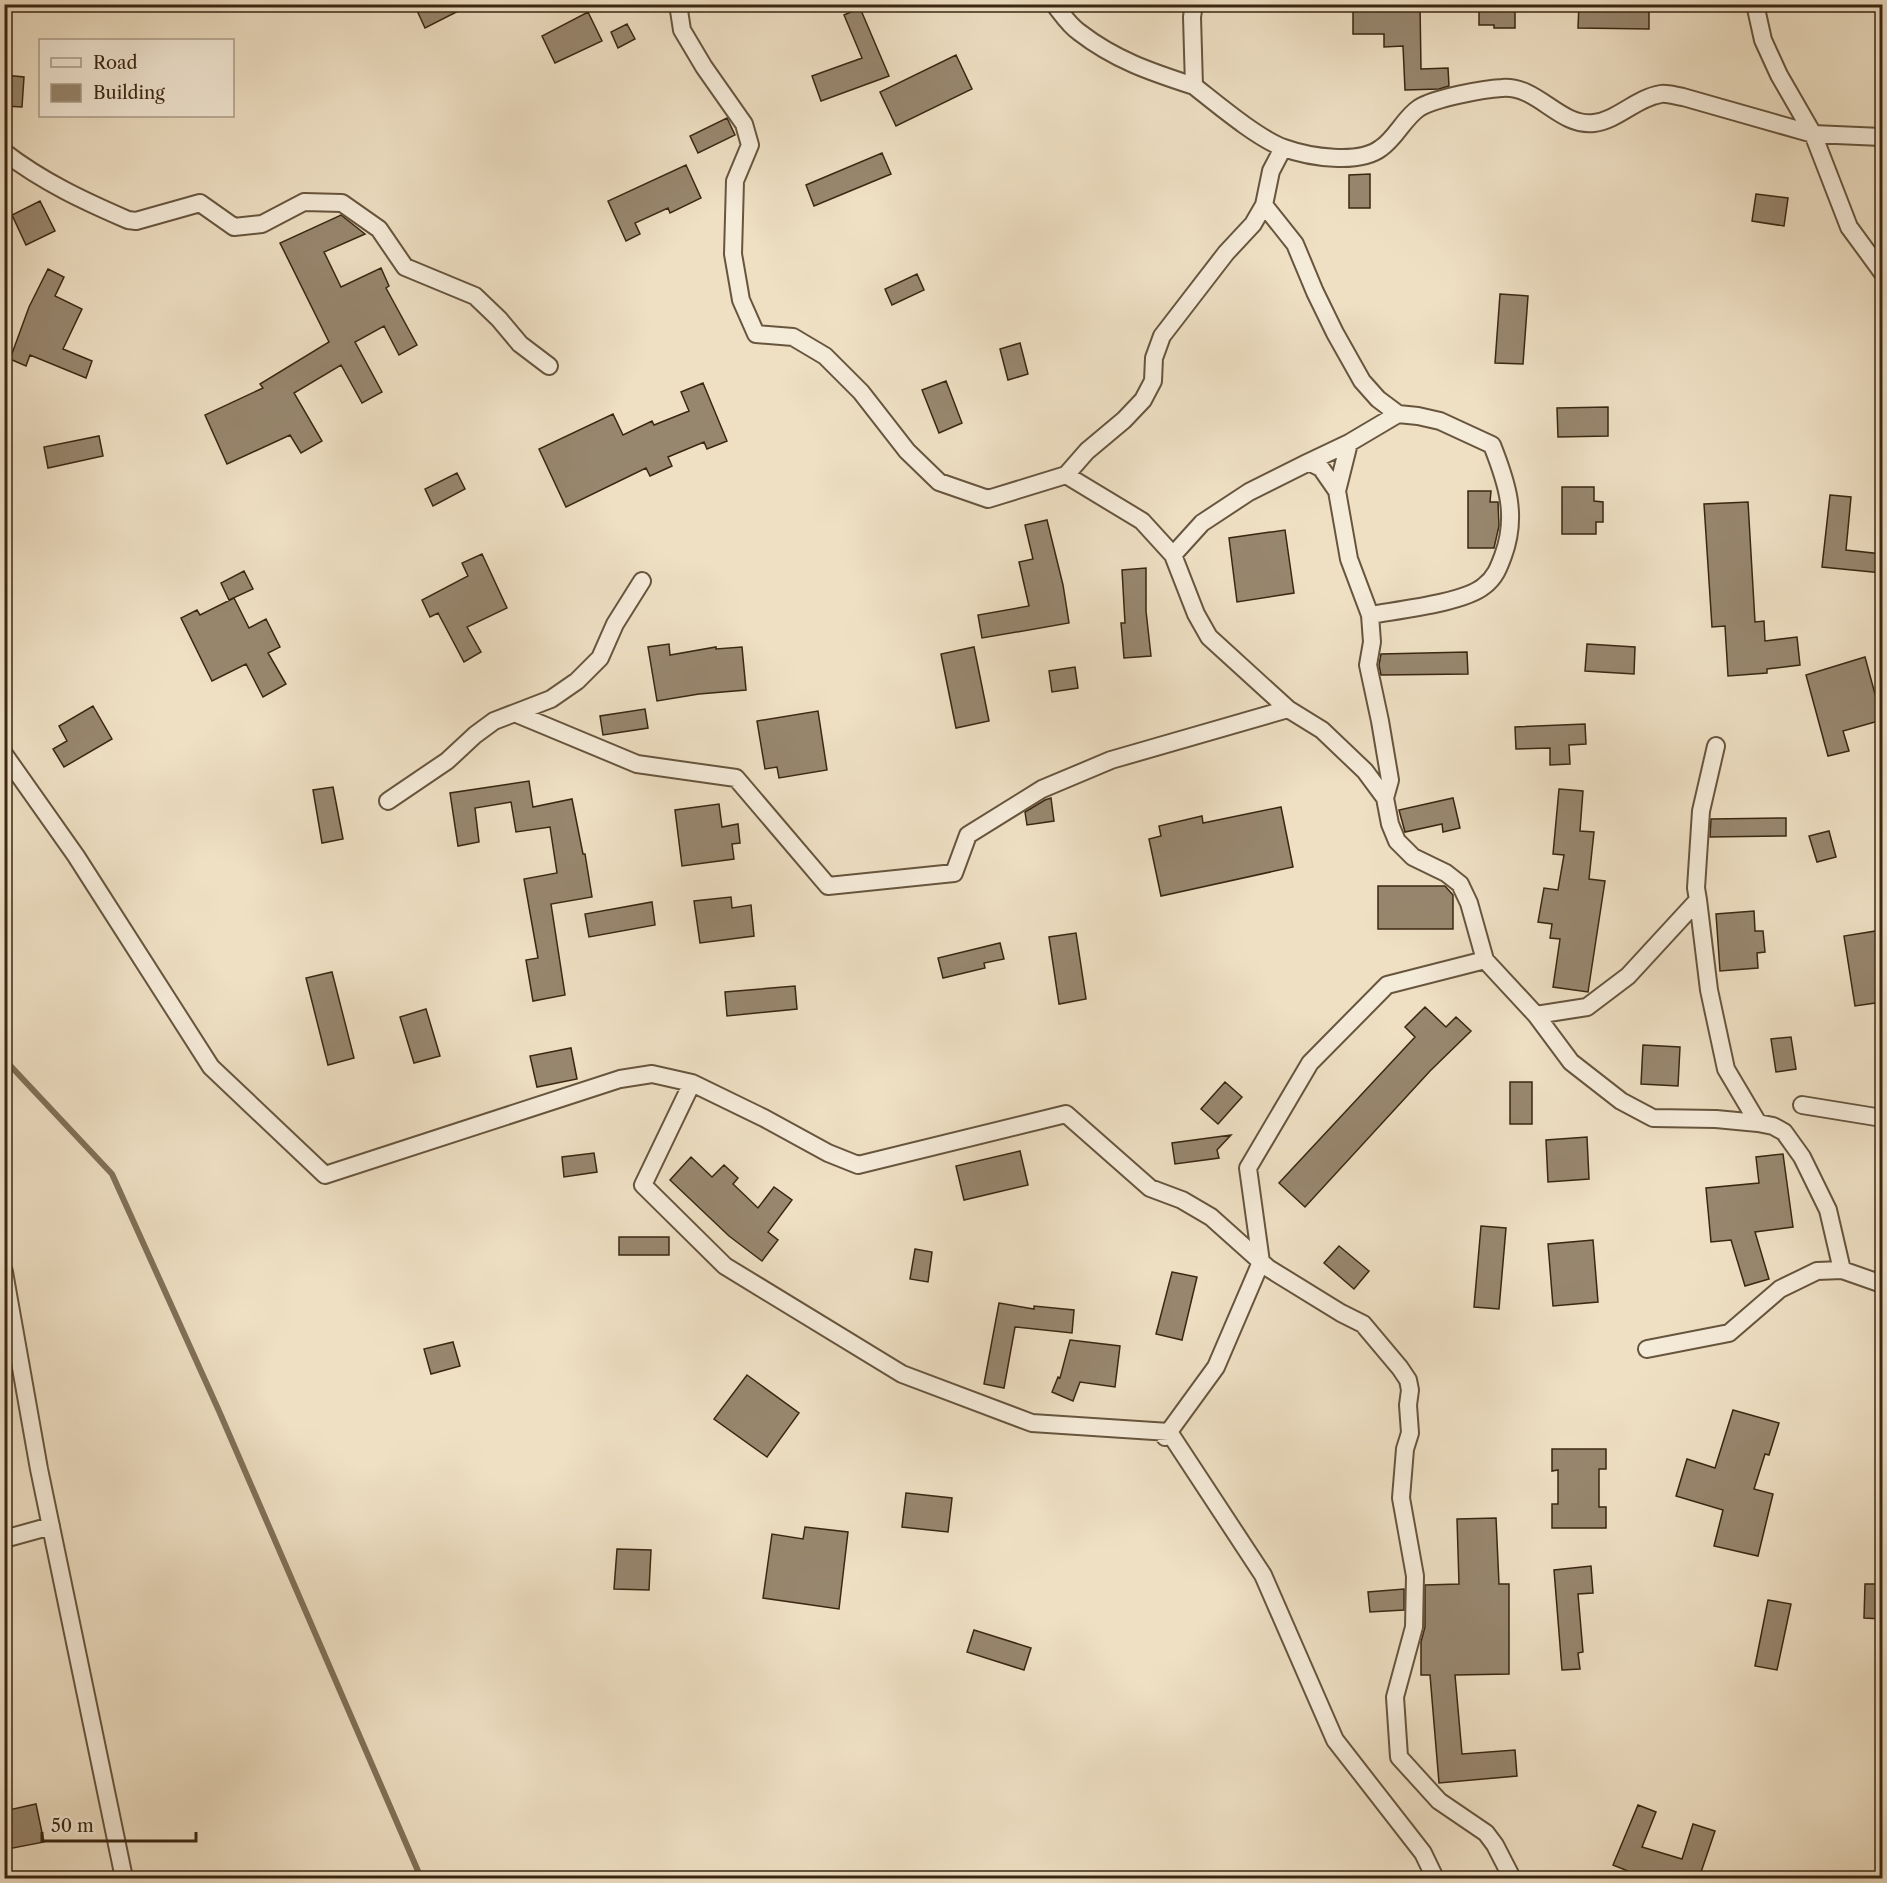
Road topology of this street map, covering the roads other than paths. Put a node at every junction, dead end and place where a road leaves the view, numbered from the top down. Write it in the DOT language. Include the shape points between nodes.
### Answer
graph roads {
  1 [pos="678,4"];
  2 [pos="1054,4"];
  3 [pos="1755,4"];
  4 [pos="1191,8"];
  5 [pos="1194,86"];
  6 [pos="1813,134"];
  7 [pos="1882,137"];
  8 [pos="1283,148"];
  9 [pos="4,152"];
  10 [pos="1264,205"];
  11 [pos="1882,273"];
  12 [pos="549,366"];
  13 [pos="1398,414"];
  14 [pos="1349,443"];
  15 [pos="1309,462"];
  16 [pos="1066,475"];
  17 [pos="1337,491"];
  18 [pos="1173,555"];
  19 [pos="642,581"];
  20 [pos="1370,615"];
  21 [pos="1288,709"];
  22 [pos="517,714"];
  23 [pos="1716,746"];
  24 [pos="4,754"];
  25 [pos="1385,798"];
  26 [pos="388,801"];
  27 [pos="1698,900"];
  28 [pos="1485,960"];
  29 [pos="1536,1016"];
  30 [pos="692,1083"];
  31 [pos="1802,1105"];
  32 [pos="1882,1118"];
  33 [pos="1758,1123"];
  34 [pos="1261,1262"];
  35 [pos="1842,1270"];
  36 [pos="4,1272"];
  37 [pos="1882,1284"];
  38 [pos="1647,1349"];
  39 [pos="1167,1434"];
  40 [pos="51,1526"];
  41 [pos="4,1539"];
  42 [pos="124,1878"];
  43 [pos="1435,1878"];
  44 [pos="1512,1878"];
  1 -- 16 [label="street" via="682,30 744,124 750,144 735,181 733,254 741,300 756,334 793,337 825,356 939,482 988,499"];
  2 -- 5 [label="street" via="1077,31 1108,52 1139,68"];
  3 -- 6 [label="street" via="1763,40"];
  4 -- 5 [label="street"];
  5 -- 8 [label="street"];
  6 -- 7 [label="street"];
  6 -- 8 [label="street" via="1661,94 1611,117 1593,123 1577,122 1520,88 1503,87 1438,100 1418,109 1382,148 1366,156 1327,157"];
  6 -- 11 [label="street" via="1849,227"];
  8 -- 10 [label="street" via="1271,171"];
  9 -- 12 [label="street" via="72,196 128,220 200,203 234,227 262,224 304,202 342,203 379,229 405,267 475,296 520,344"];
  10 -- 13 [label="street" via="1295,244 1315,292 1362,381"];
  10 -- 16 [label="street" via="1162,336 1154,358 1154,381 1143,400"];
  13 -- 14 [label="street"];
  13 -- 20 [label="street" via="1440,421 1492,445 1509,494 1508,543 1496,573 1484,587 1471,594"];
  14 -- 15 [label="street"];
  14 -- 17 [label="street"];
  15 -- 17 [label="street" via="1322,468"];
  15 -- 18 [label="street" via="1249,492 1202,523"];
  16 -- 18 [label="street" via="1142,521"];
  17 -- 20 [label="street" via="1349,559"];
  18 -- 21 [label="street" via="1209,637"];
  19 -- 22 [label="street" via="615,624 600,658 551,699"];
  20 -- 25 [label="street" via="1368,665 1390,780"];
  21 -- 22 [label="street" via="1111,760 1042,789 968,835 954,873 828,886 736,778 637,764"];
  21 -- 25 [label="street" via="1322,730 1365,771"];
  22 -- 26 [label="street" via="494,721 447,761"];
  23 -- 27 [label="street" via="1701,811"];
  24 -- 30 [label="street" via="76,856 211,1066 325,1174 620,1079 651,1074"];
  25 -- 28 [label="street" via="1397,841 1413,857 1460,884 1470,903"];
  27 -- 29 [label="street" via="1628,976 1587,1006"];
  27 -- 33 [label="street" via="1709,990 1726,1069"];
  28 -- 29 [label="street"];
  28 -- 34 [label="street" via="1387,985 1310,1063 1248,1168"];
  29 -- 33 [label="street" via="1571,1062 1640,1112 1653,1118"];
  30 -- 34 [label="street" via="858,1165 1066,1114 1150,1188 1211,1217"];
  30 -- 39 [label="street" via="643,1185 725,1266 902,1374 1032,1424"];
  31 -- 32 [label="street"];
  33 -- 35 [label="street" via="1784,1132 1802,1157 1828,1210"];
  34 -- 39 [label="street" via="1216,1367"];
  34 -- 44 [label="street" via="1363,1324 1408,1380 1410,1433 1404,1449 1401,1498 1415,1576 1414,1627 1395,1697 1399,1757 1439,1801 1486,1833"];
  35 -- 37 [label="street"];
  35 -- 38 [label="street" via="1817,1271 1780,1289 1729,1333"];
  36 -- 40 [label="street"];
  39 -- 43 [label="street" via="1263,1575 1335,1740 1423,1853"];
  40 -- 41 [label="street"];
  40 -- 42 [label="street"];
}
